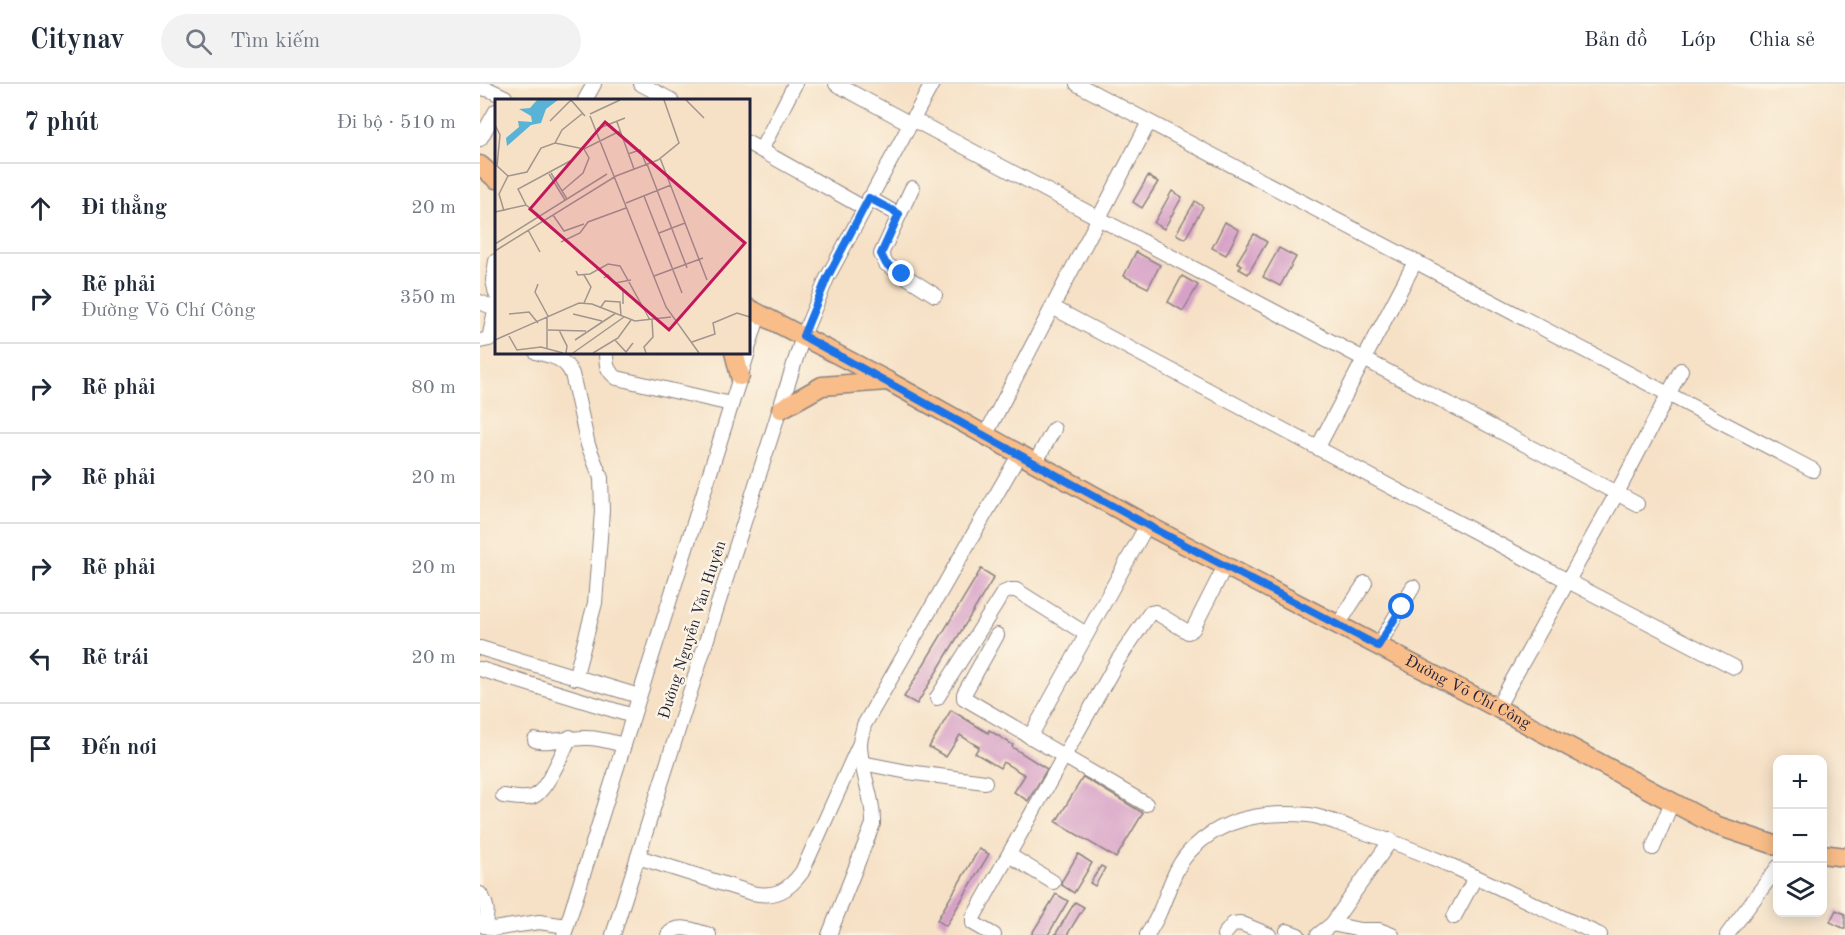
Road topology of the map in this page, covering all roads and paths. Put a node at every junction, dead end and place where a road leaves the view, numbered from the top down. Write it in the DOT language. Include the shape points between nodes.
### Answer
graph roads {
  1 [pos="512,84"];
  2 [pos="594,84"];
  3 [pos="642,84"];
  4 [pos="795,84"];
  5 [pos="836,84"];
  6 [pos="932,84"];
  7 [pos="1077,84"];
  8 [pos="480,88"];
  9 [pos="504,99"];
  10 [pos="586,99"];
  11 [pos="669,99"];
  12 [pos="495,113"];
  13 [pos="913,122"];
  14 [pos="1149,122"];
  15 [pos="480,139"];
  16 [pos="750,144"];
  17 [pos="761,150"];
  18 [pos="480,165"];
  19 [pos="490,179"];
  20 [pos="912,188"];
  21 [pos="867,203"];
  22 [pos="899,214"];
  23 [pos="1100,218"];
  24 [pos="1415,262"];
  25 [pos="495,267"];
  26 [pos="495,289"];
  27 [pos="935,295"];
  28 [pos="480,302"];
  29 [pos="495,307"];
  30 [pos="1052,307"];
  31 [pos="495,311"];
  32 [pos="754,311"];
  33 [pos="803,336"];
  34 [pos="750,338"];
  35 [pos="488,340"];
  36 [pos="543,354"];
  37 [pos="606,354"];
  38 [pos="734,354"];
  39 [pos="747,354"];
  40 [pos="1364,359"];
  41 [pos="1681,370"];
  42 [pos="740,376"];
  43 [pos="888,381"];
  44 [pos="1668,394"];
  45 [pos="731,404"];
  46 [pos="781,409"];
  47 [pos="1054,429"];
  48 [pos="985,436"];
  49 [pos="1318,447"];
  50 [pos="1027,459"];
  51 [pos="1813,470"];
  52 [pos="1617,493"];
  53 [pos="1637,504"];
  54 [pos="1147,525"];
  55 [pos="1225,566"];
  56 [pos="1568,581"];
  57 [pos="1365,583"];
  58 [pos="1413,587"];
  59 [pos="1338,625"];
  60 [pos="1086,634"];
  61 [pos="998,635"];
  62 [pos="1378,646"];
  63 [pos="480,648"];
  64 [pos="1734,667"];
  65 [pos="480,669"];
  66 [pos="575,678"];
  67 [pos="639,696"];
  68 [pos="937,698"];
  69 [pos="1497,708"];
  70 [pos="633,716"];
  71 [pos="570,737"];
  72 [pos="1030,737"];
  73 [pos="535,740"];
  74 [pos="860,743"];
  75 [pos="624,745"];
  76 [pos="1064,757"];
  77 [pos="862,763"];
  78 [pos="985,782"];
  79 [pos="503,796"];
  80 [pos="1672,802"];
  81 [pos="1146,804"];
  82 [pos="1391,840"];
  83 [pos="1773,844"];
  84 [pos="1653,848"];
  85 [pos="1009,855"];
  86 [pos="1827,855"];
  87 [pos="638,857"];
  88 [pos="1845,857"];
  89 [pos="1773,874"];
  90 [pos="1475,878"];
  91 [pos="1053,882"];
  92 [pos="480,894"];
  93 [pos="1454,917"];
  94 [pos="1332,924"];
  95 [pos="482,925"];
  96 [pos="565,930"];
  97 [pos="613,935"];
  98 [pos="668,935"];
  99 [pos="709,935"];
  100 [pos="829,935"];
  101 [pos="994,935"];
  102 [pos="1148,935"];
  103 [pos="1224,935"];
  104 [pos="1269,935"];
  105 [pos="1318,935"];
  106 [pos="1392,935"];
  107 [pos="1600,935"];
  108 [pos="1727,935"];
  1 -- 9 [label="street"];
  2 -- 10 [label="street"];
  3 -- 11 [label="street"];
  4 -- 17 [label="street"];
  5 -- 13 [label="street"];
  6 -- 13 [label="street, Đường Nguyễn Văn Huyên"];
  7 -- 14 [label="street"];
  8 -- 9 [label="street"];
  12 -- 15 [label="street"];
  13 -- 21 [label="street, Đường Nguyễn Văn Huyên"];
  13 -- 23 [label="street"];
  14 -- 23 [label="street"];
  14 -- 24 [label="street"];
  16 -- 17 [label="street"];
  17 -- 21 [label="street"];
  18 -- 19 [label="main road"];
  20 -- 22 [label="street"];
  21 -- 22 [label="street"];
  21 -- 33 [label="street, Đường Nguyễn Văn Huyên" via="827,278"];
  22 -- 27 [label="street" via="882,258"];
  23 -- 30 [label="street"];
  23 -- 40 [label="street"];
  24 -- 40 [label="street"];
  24 -- 44 [label="street"];
  25 -- 26 [label="street"];
  28 -- 29 [label="street"];
  30 -- 48 [label="street"];
  30 -- 49 [label="street"];
  31 -- 35 [label="street"];
  32 -- 33 [label="main road, Đường Võ Chí Công"];
  32 -- 34 [label="street, Đường Nguyễn Văn Huyên"];
  33 -- 43 [label="main road, Đường Võ Chí Công"];
  33 -- 46 [label="street, Đường Nguyễn Văn Huyên"];
  36 -- 66 [label="street" via="567,364 572,374 588,445 602,478 595,603"];
  37 -- 45 [label="street" via="606,365 617,378"];
  38 -- 42 [label="main road"];
  39 -- 42 [label="street, Đường Nguyễn Văn Huyên"];
  40 -- 49 [label="street"];
  40 -- 52 [label="street"];
  41 -- 44 [label="street"];
  42 -- 45 [label="street, Đường Nguyễn Văn Huyên"];
  43 -- 46 [label="main road" via="822,386"];
  43 -- 48 [label="main road, Đường Võ Chí Công"];
  44 -- 51 [label="street"];
  44 -- 52 [label="street"];
  45 -- 67 [label="street, Đường Nguyễn Văn Huyên"];
  46 -- 87 [label="street, Đường Nguyễn Văn Huyên"];
  47 -- 50 [label="street"];
  48 -- 50 [label="main road, Đường Võ Chí Công"];
  49 -- 56 [label="street"];
  50 -- 54 [label="main road, Đường Võ Chí Công"];
  50 -- 74 [label="street" via="864,725"];
  52 -- 53 [label="street"];
  52 -- 56 [label="street"];
  54 -- 55 [label="main road, Đường Võ Chí Công"];
  54 -- 60 [label="street"];
  55 -- 59 [label="main road, Đường Võ Chí Công"];
  55 -- 76 [label="street" via="1191,631 1155,612 1148,615"];
  56 -- 64 [label="street"];
  56 -- 69 [label="street"];
  57 -- 59 [label="street"];
  58 -- 62 [label="street"];
  59 -- 62 [label="main road, Đường Võ Chí Công"];
  60 -- 68 [label="street" via="1016,590 1003,593"];
  60 -- 72 [label="street"];
  61 -- 72 [label="street" via="964,698"];
  62 -- 69 [label="main road, Đường Võ Chí Công"];
  63 -- 66 [label="street"];
  65 -- 70 [label="street"];
  66 -- 67 [label="street"];
  67 -- 70 [label="street, Đường Nguyễn Văn Huyên"];
  69 -- 80 [label="main road, Đường Võ Chí Công"];
  70 -- 75 [label="street, Đường Nguyễn Văn Huyên"];
  71 -- 73 [label="street"];
  71 -- 75 [label="street"];
  71 -- 79 [label="street" via="537,795"];
  72 -- 76 [label="street"];
  74 -- 77 [label="street"];
  74 -- 87 [label="street" via="802,872 780,891 766,896 752,893"];
  75 -- 96 [label="street, Đường Nguyễn Văn Huyên"];
  76 -- 81 [label="street"];
  76 -- 85 [label="street"];
  77 -- 78 [label="street"];
  77 -- 100 [label="street" via="873,824"];
  80 -- 83 [label="main road, Đường Võ Chí Công" via="1715,825"];
  80 -- 84 [label="street"];
  82 -- 90 [label="street"];
  82 -- 94 [label="street"];
  82 -- 102 [label="street" via="1311,815 1260,815 1235,821 1214,831 1181,860"];
  85 -- 91 [label="street"];
  85 -- 101 [label="street" via="973,918 973,923"];
  86 -- 88 [label="main road"];
  87 -- 97 [label="street, Đường Nguyễn Văn Huyên"];
  89 -- 108 [label="street"];
  90 -- 93 [label="street"];
  90 -- 107 [label="street"];
  92 -- 95 [label="street" via="488,913"];
  94 -- 105 [label="street"];
  94 -- 106 [label="street"];
  95 -- 96 [label="street" via="493,929 538,922"];
  98 -- 99 [label="street" via="679,927"];
  103 -- 104 [label="street" via="1233,924 1240,923"];
}
